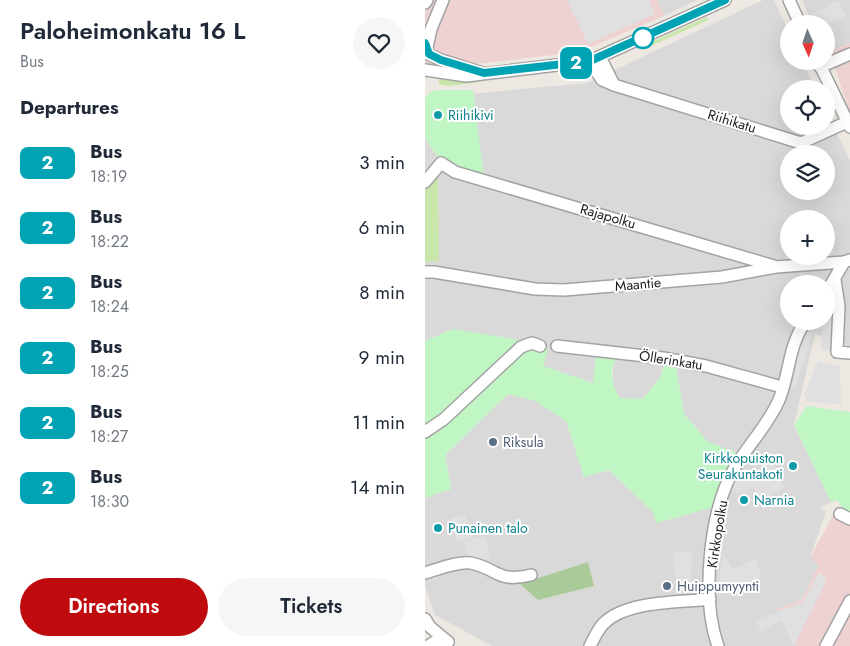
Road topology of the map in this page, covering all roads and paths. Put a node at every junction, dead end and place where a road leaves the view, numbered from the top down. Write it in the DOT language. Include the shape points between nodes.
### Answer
graph roads {
  1 [pos="443,0"];
  2 [pos="725,0"];
  3 [pos="789,0"];
  4 [pos="796,15"];
  5 [pos="426,52"];
  6 [pos="850,54"];
  7 [pos="595,59"];
  8 [pos="835,59"];
  9 [pos="425,70"];
  10 [pos="822,70"];
  11 [pos="484,73"];
  12 [pos="849,125"];
  13 [pos="425,182"];
  14 [pos="847,261"];
  15 [pos="776,267"];
  16 [pos="425,272"];
  17 [pos="835,280"];
  18 [pos="801,330"];
  19 [pos="541,346"];
  20 [pos="557,346"];
  21 [pos="850,353"];
  22 [pos="782,387"];
  23 [pos="425,432"];
  24 [pos="425,573"];
  25 [pos="531,575"];
  26 [pos="710,600"];
  27 [pos="850,601"];
  28 [pos="425,619"];
  29 [pos="451,644"];
  30 [pos="428,646"];
  31 [pos="590,646"];
  32 [pos="718,646"];
  33 [pos="826,646"];
  1 -- 5 [label="street" via="431,28"];
  2 -- 7 [label="street"];
  3 -- 4 [label="street"];
  5 -- 11 [label="street"];
  6 -- 8 [label="street"];
  7 -- 11 [label="street"];
  7 -- 12 [label="street, Riihikatu" via="603,80 614,86 801,142"];
  9 -- 11 [label="street" via="466,76"];
  10 -- 12 [label="street"];
  13 -- 15 [label="street, Rajapolku" via="441,163 455,172"];
  14 -- 15 [label="street, Maantie"];
  14 -- 17 [label="street"];
  15 -- 16 [label="street, Maantie" via="722,276 564,290 535,289"];
  17 -- 21 [label="street" via="839,306 837,352"];
  18 -- 22 [label="street, Kirkkopolku"];
  19 -- 23 [label="street" via="532,343 521,347 444,419"];
  20 -- 22 [label="street, Öllerinkatu" via="707,366"];
  22 -- 26 [label="street, Kirkkopolku" via="773,413 735,467 721,498 712,553"];
  24 -- 25 [label="street" via="461,563 482,567 500,577"];
  26 -- 31 [label="street" via="651,604 623,612 603,624"];
  26 -- 32 [label="street, Kirkkopolku"];
  27 -- 33 [label="street"];
  28 -- 29 [label="street"];
  29 -- 30 [label="street" via="438,640"];
}
